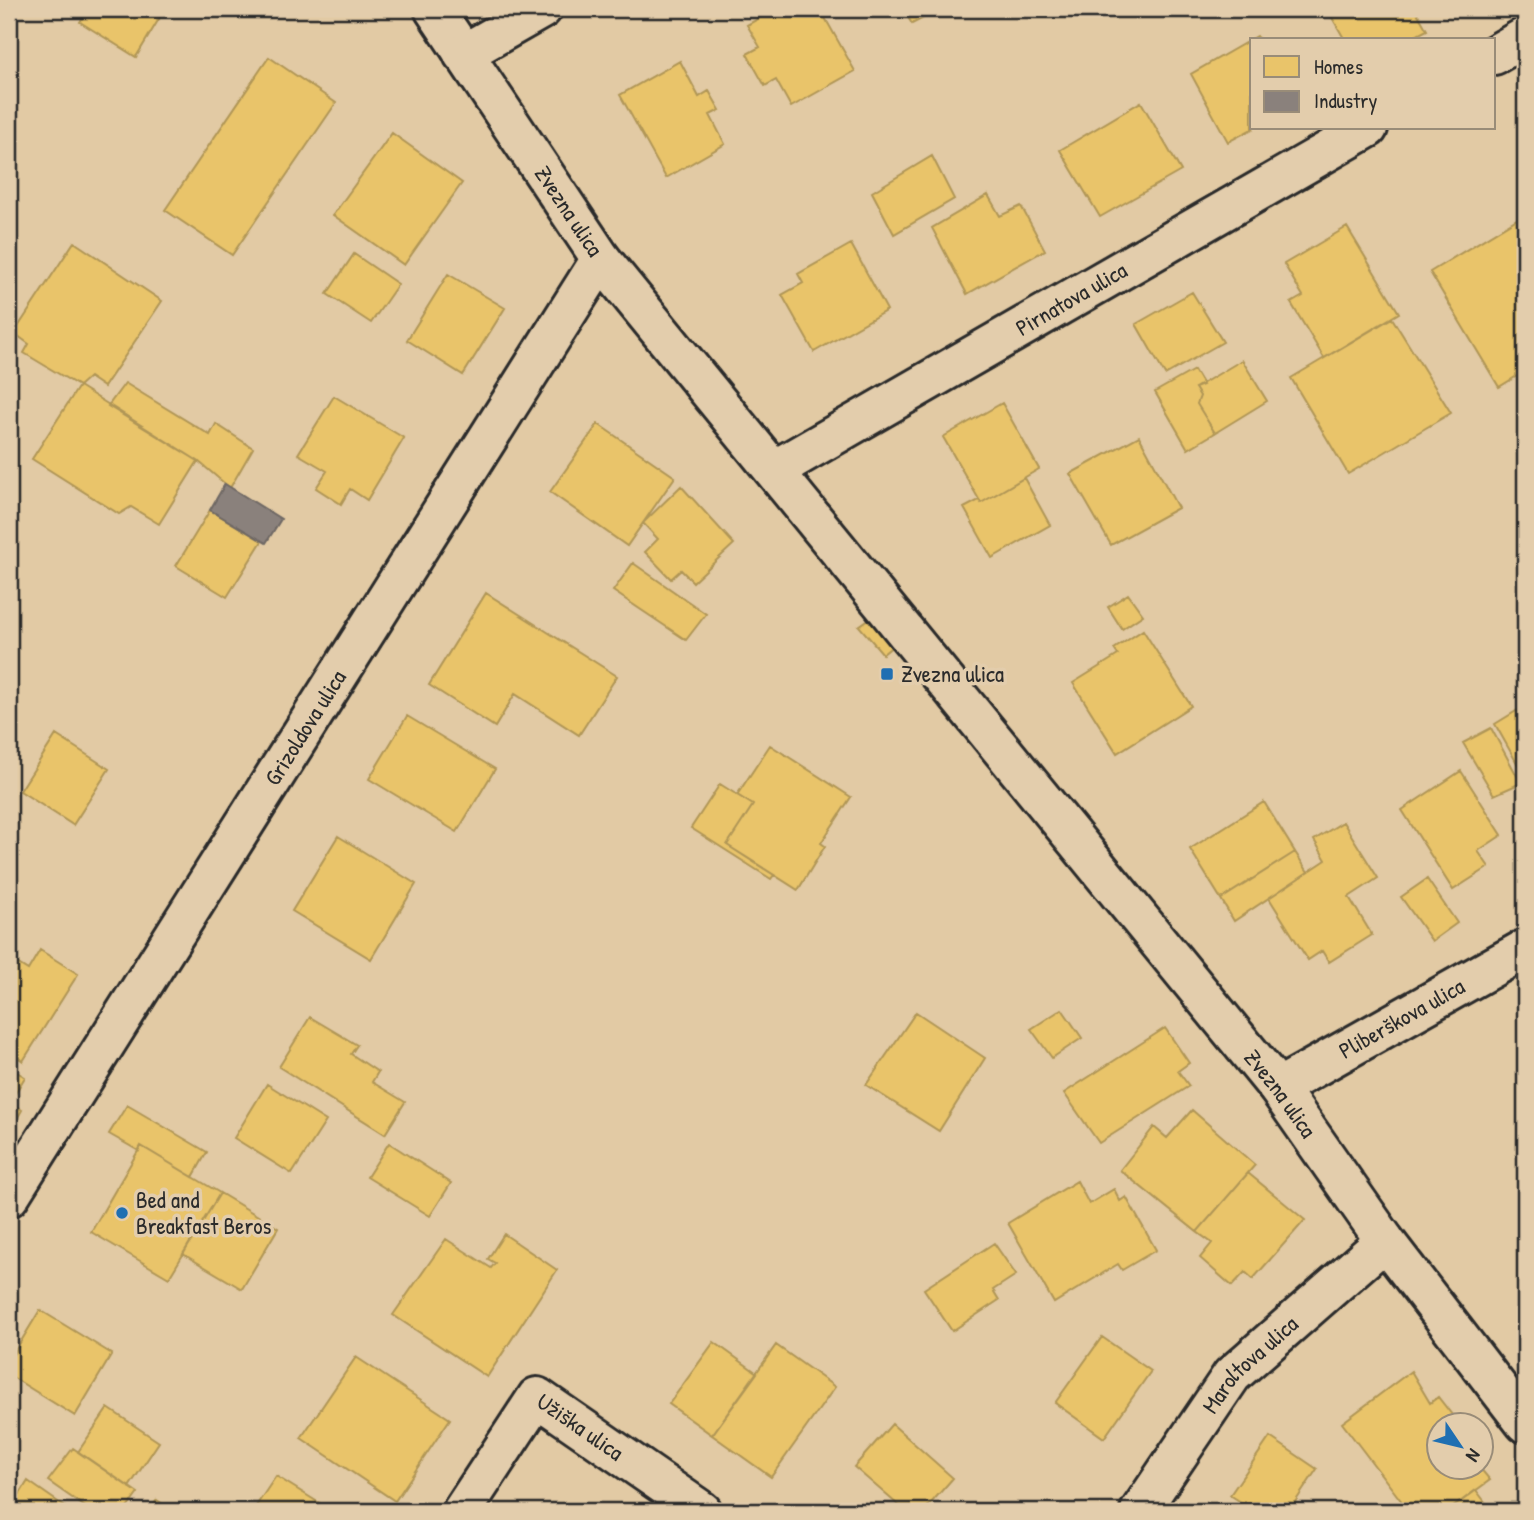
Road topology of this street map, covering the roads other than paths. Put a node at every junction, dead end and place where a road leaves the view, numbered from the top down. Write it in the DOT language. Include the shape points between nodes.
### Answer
graph roads {
  1 [pos="434,9"];
  2 [pos="542,9"];
  3 [pos="1525,37"];
  4 [pos="463,54"];
  5 [pos="1496,54"];
  6 [pos="1365,130"];
  7 [pos="601,259"];
  8 [pos="774,470"];
  9 [pos="1525,949"];
  10 [pos="1278,1088"];
  11 [pos="9,1197"];
  12 [pos="1385,1241"];
  13 [pos="1525,1423"];
  14 [pos="462,1511"];
  15 [pos="702,1511"];
  16 [pos="1140,1511"];
  1 -- 4 [label="street, Zvezna ulica"];
  2 -- 4 [label="street"];
  3 -- 5 [label="street"];
  4 -- 7 [label="street, Zvezna ulica"];
  6 -- 8 [label="street, Pirnatova ulica"];
  7 -- 8 [label="street, Zvezna ulica"];
  7 -- 11 [label="street, Grizoldova ulica"];
  8 -- 10 [label="street, Zvezna ulica"];
  9 -- 10 [label="street, Pliberškova ulica"];
  10 -- 12 [label="street, Zvezna ulica"];
  12 -- 13 [label="street, Zvezna ulica"];
  12 -- 16 [label="street, Maroltova ulica" via="1232,1376"];
  14 -- 15 [label="street, Užiška ulica" via="537,1397"];
}
